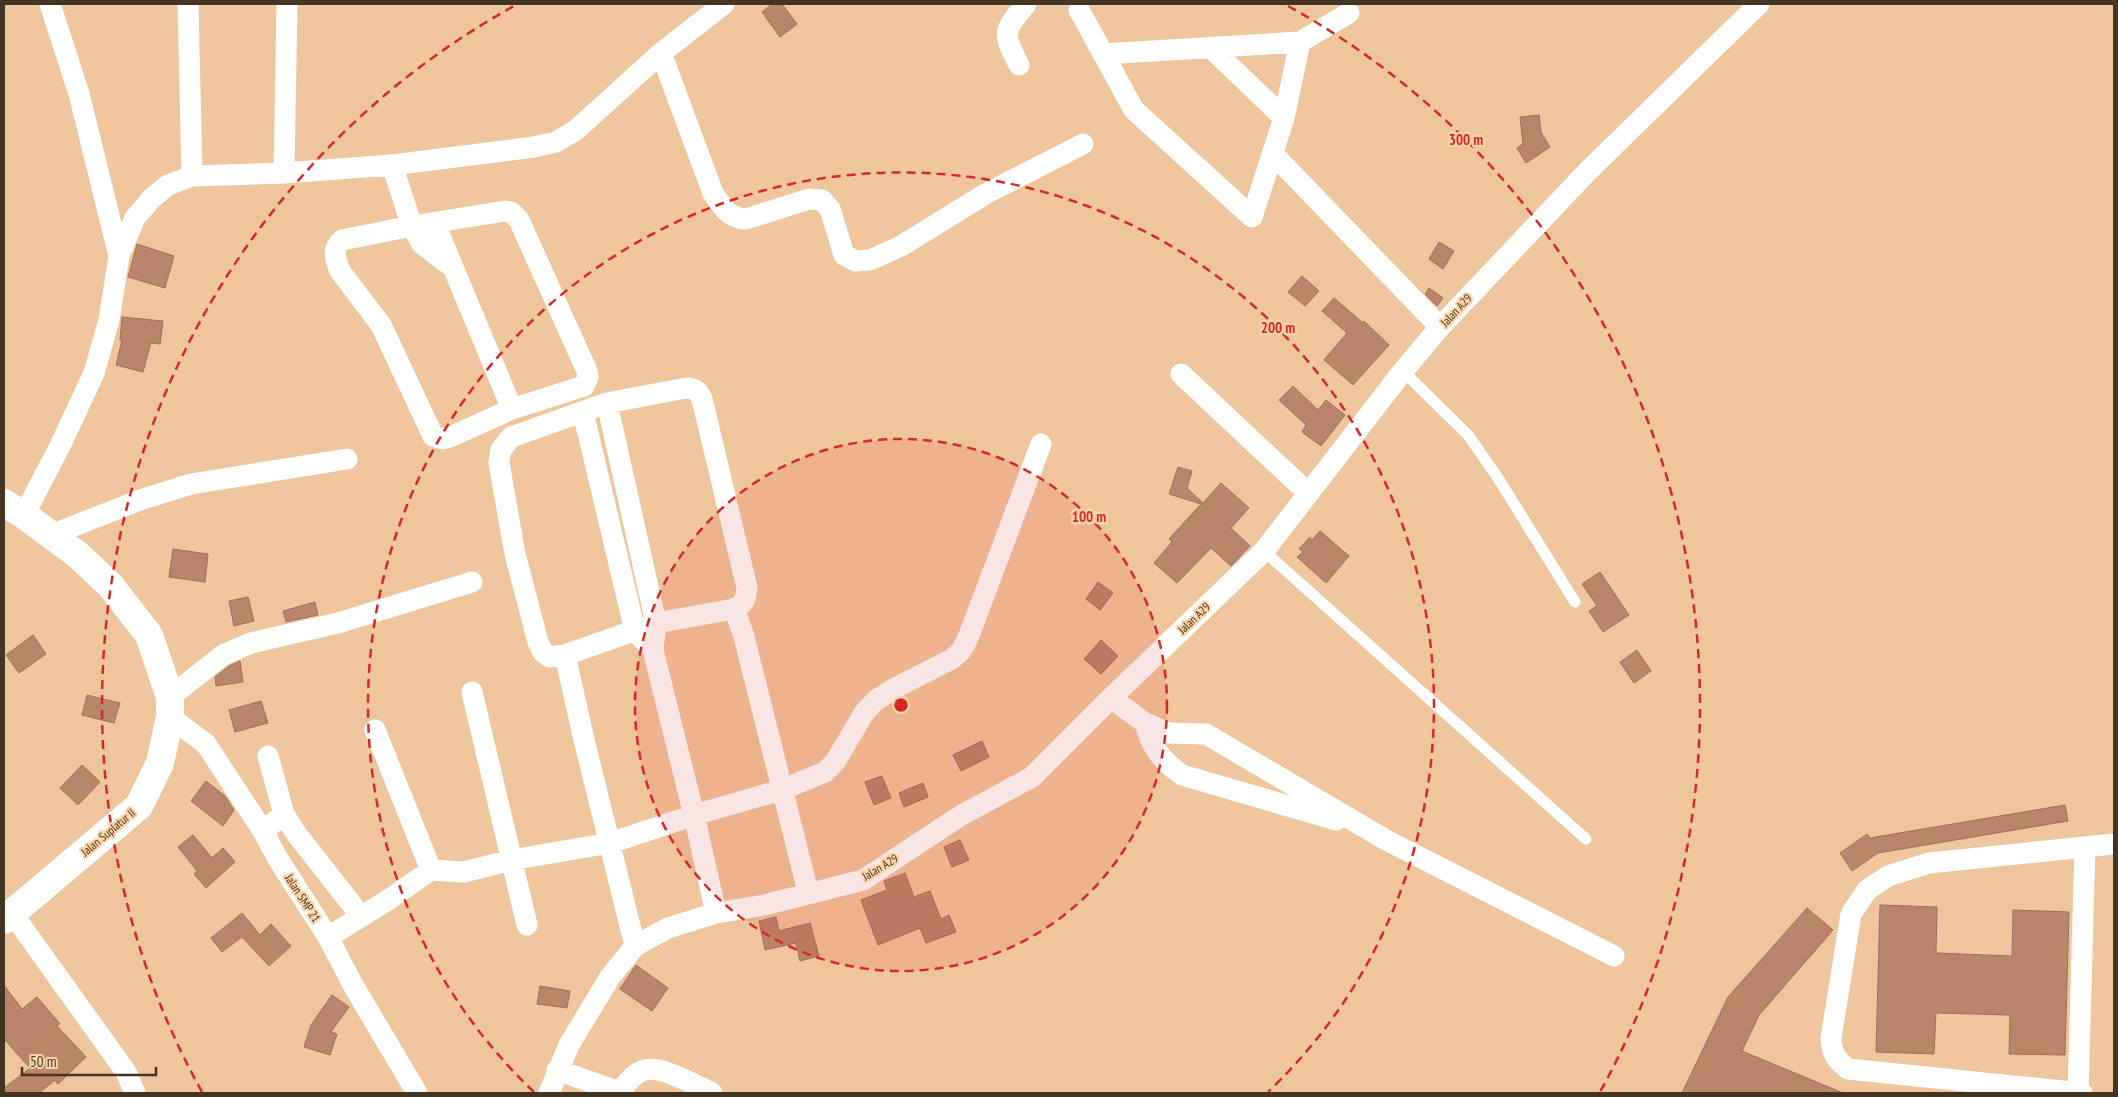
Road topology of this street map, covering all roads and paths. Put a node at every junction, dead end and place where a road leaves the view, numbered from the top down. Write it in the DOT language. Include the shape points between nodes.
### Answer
graph roads {
  1 [pos="50,4"];
  2 [pos="188,4"];
  3 [pos="287,4"];
  4 [pos="724,4"];
  5 [pos="1026,4"];
  6 [pos="1759,4"];
  7 [pos="1079,10"];
  8 [pos="1349,13"];
  9 [pos="1300,42"];
  10 [pos="1210,47"];
  11 [pos="661,53"];
  12 [pos="1103,54"];
  13 [pos="1019,64"];
  14 [pos="1284,118"];
  15 [pos="1082,144"];
  16 [pos="1272,154"];
  17 [pos="392,165"];
  18 [pos="284,173"];
  19 [pos="192,176"];
  20 [pos="435,224"];
  21 [pos="412,226"];
  22 [pos="119,256"];
  23 [pos="452,267"];
  24 [pos="1440,326"];
  25 [pos="1402,371"];
  26 [pos="1181,374"];
  27 [pos="607,403"];
  28 [pos="512,409"];
  29 [pos="583,412"];
  30 [pos="1040,444"];
  31 [pos="347,460"];
  32 [pos="1308,492"];
  33 [pos="14,509"];
  34 [pos="51,535"];
  35 [pos="1264,551"];
  36 [pos="472,582"];
  37 [pos="1575,602"];
  38 [pos="734,609"];
  39 [pos="656,623"];
  40 [pos="635,630"];
  41 [pos="653,650"];
  42 [pos="565,655"];
  43 [pos="472,692"];
  44 [pos="1110,698"];
  45 [pos="170,707"];
  46 [pos="1145,723"];
  47 [pos="375,730"];
  48 [pos="268,756"];
  49 [pos="782,790"];
  50 [pos="284,814"];
  51 [pos="694,815"];
  52 [pos="1365,828"];
  53 [pos="263,831"];
  54 [pos="1586,839"];
  55 [pos="610,843"];
  56 [pos="2114,844"];
  57 [pos="2085,848"];
  58 [pos="512,860"];
  59 [pos="431,870"];
  60 [pos="808,892"];
  61 [pos="716,913"];
  62 [pos="360,915"];
  63 [pos="8,917"];
  64 [pos="527,925"];
  65 [pos="328,937"];
  66 [pos="635,946"];
  67 [pos="1614,956"];
  68 [pos="557,1070"];
  69 [pos="621,1092"];
  70 [pos="135,1093"];
  71 [pos="417,1093"];
  72 [pos="549,1093"];
  73 [pos="712,1093"];
  74 [pos="2078,1093"];
  75 [pos="2082,1093"];
  1 -- 22 [label="street" via="79,94"];
  2 -- 19 [label="street"];
  3 -- 18 [label="street"];
  4 -- 11 [label="street"];
  5 -- 13 [label="street" via="1008,26 1006,40"];
  6 -- 24 [label="street, Jalan A29" via="1587,172"];
  7 -- 12 [label="street"];
  8 -- 9 [label="street"];
  9 -- 10 [label="street"];
  9 -- 14 [label="street"];
  10 -- 12 [label="street"];
  10 -- 14 [label="street"];
  11 -- 15 [label="street" via="713,193 724,210 736,219 746,219 810,199 822,200 830,209 844,255 856,261 870,260 901,246 1004,184"];
  11 -- 17 [label="street" via="576,130 556,142"];
  12 -- 16 [label="street" via="1134,110 1252,217"];
  14 -- 16 [label="street"];
  16 -- 24 [label="street"];
  17 -- 18 [label="street"];
  17 -- 21 [label="street"];
  18 -- 19 [label="street"];
  19 -- 22 [label="street" via="168,185 152,198 135,218"];
  20 -- 21 [label="street"];
  20 -- 23 [label="street"];
  20 -- 28 [label="street" via="511,212 519,220 587,371 584,386"];
  21 -- 23 [label="street" via="422,244"];
  21 -- 28 [label="street" via="342,240 336,245 335,253 340,271 381,325 433,436 450,437"];
  22 -- 33 [label="street" via="109,320 94,374 60,446"];
  23 -- 28 [label="street"];
  24 -- 25 [label="street, Jalan A29"];
  25 -- 32 [label="street, Jalan A29"];
  25 -- 37 [label="lane" via="1468,435"];
  26 -- 32 [label="street"];
  27 -- 29 [label="street"];
  27 -- 38 [label="street" via="686,388 698,392 747,588 742,605"];
  27 -- 39 [label="street"];
  29 -- 40 [label="street"];
  29 -- 42 [label="street" via="511,437 501,450 499,463 515,554 538,642 549,656"];
  30 -- 49 [label="street" via="962,651 876,700 825,772"];
  31 -- 34 [label="street" via="191,484"];
  32 -- 35 [label="street, Jalan A29"];
  33 -- 34 [label="street"];
  34 -- 45 [label="street" via="110,585 149,635"];
  35 -- 44 [label="street, Jalan A29"];
  35 -- 54 [label="lane"];
  36 -- 45 [label="street" via="338,623 251,643 223,655"];
  38 -- 39 [label="street"];
  38 -- 49 [label="street" via="743,633"];
  39 -- 40 [label="street"];
  39 -- 41 [label="street"];
  40 -- 41 [label="street"];
  40 -- 42 [label="street"];
  41 -- 51 [label="street"];
  42 -- 55 [label="street"];
  43 -- 58 [label="street"];
  44 -- 46 [label="street"];
  44 -- 60 [label="street, Jalan A29" via="1032,777 960,816 863,880"];
  45 -- 53 [label="street, Jalan SMP 21" via="206,744"];
  45 -- 63 [label="street, Jalan Suplatur II" via="160,763 139,806"];
  46 -- 52 [label="street" via="1168,733 1206,734"];
  46 -- 52 [label="street" via="1148,736 1165,763 1182,775"];
  47 -- 59 [label="street"];
  48 -- 50 [label="street"];
  49 -- 51 [label="street"];
  49 -- 60 [label="street"];
  50 -- 53 [label="street"];
  50 -- 62 [label="street"];
  51 -- 55 [label="street"];
  51 -- 61 [label="street"];
  52 -- 67 [label="street"];
  53 -- 65 [label="street, Jalan SMP 21"];
  55 -- 58 [label="street"];
  55 -- 66 [label="street"];
  56 -- 57 [label="street"];
  57 -- 74 [label="street"];
  57 -- 74 [label="street" via="1930,863 1888,876 1867,890 1851,914 1831,1038 1836,1061 1848,1069"];
  58 -- 59 [label="street" via="464,872"];
  58 -- 64 [label="street"];
  59 -- 62 [label="street"];
  60 -- 61 [label="street, Jalan A29" via="764,905"];
  61 -- 66 [label="street, Jalan A29" via="668,928"];
  62 -- 65 [label="street"];
  63 -- 70 [label="street" via="126,1072"];
  65 -- 71 [label="street, Jalan SMP 21" via="352,985"];
  66 -- 68 [label="street, Jalan A29" via="610,977"];
  68 -- 69 [label="street"];
  68 -- 72 [label="street, Jalan A29"];
  69 -- 73 [label="street" via="629,1078 647,1069 658,1068"];
  74 -- 75 [label="street"];
}
